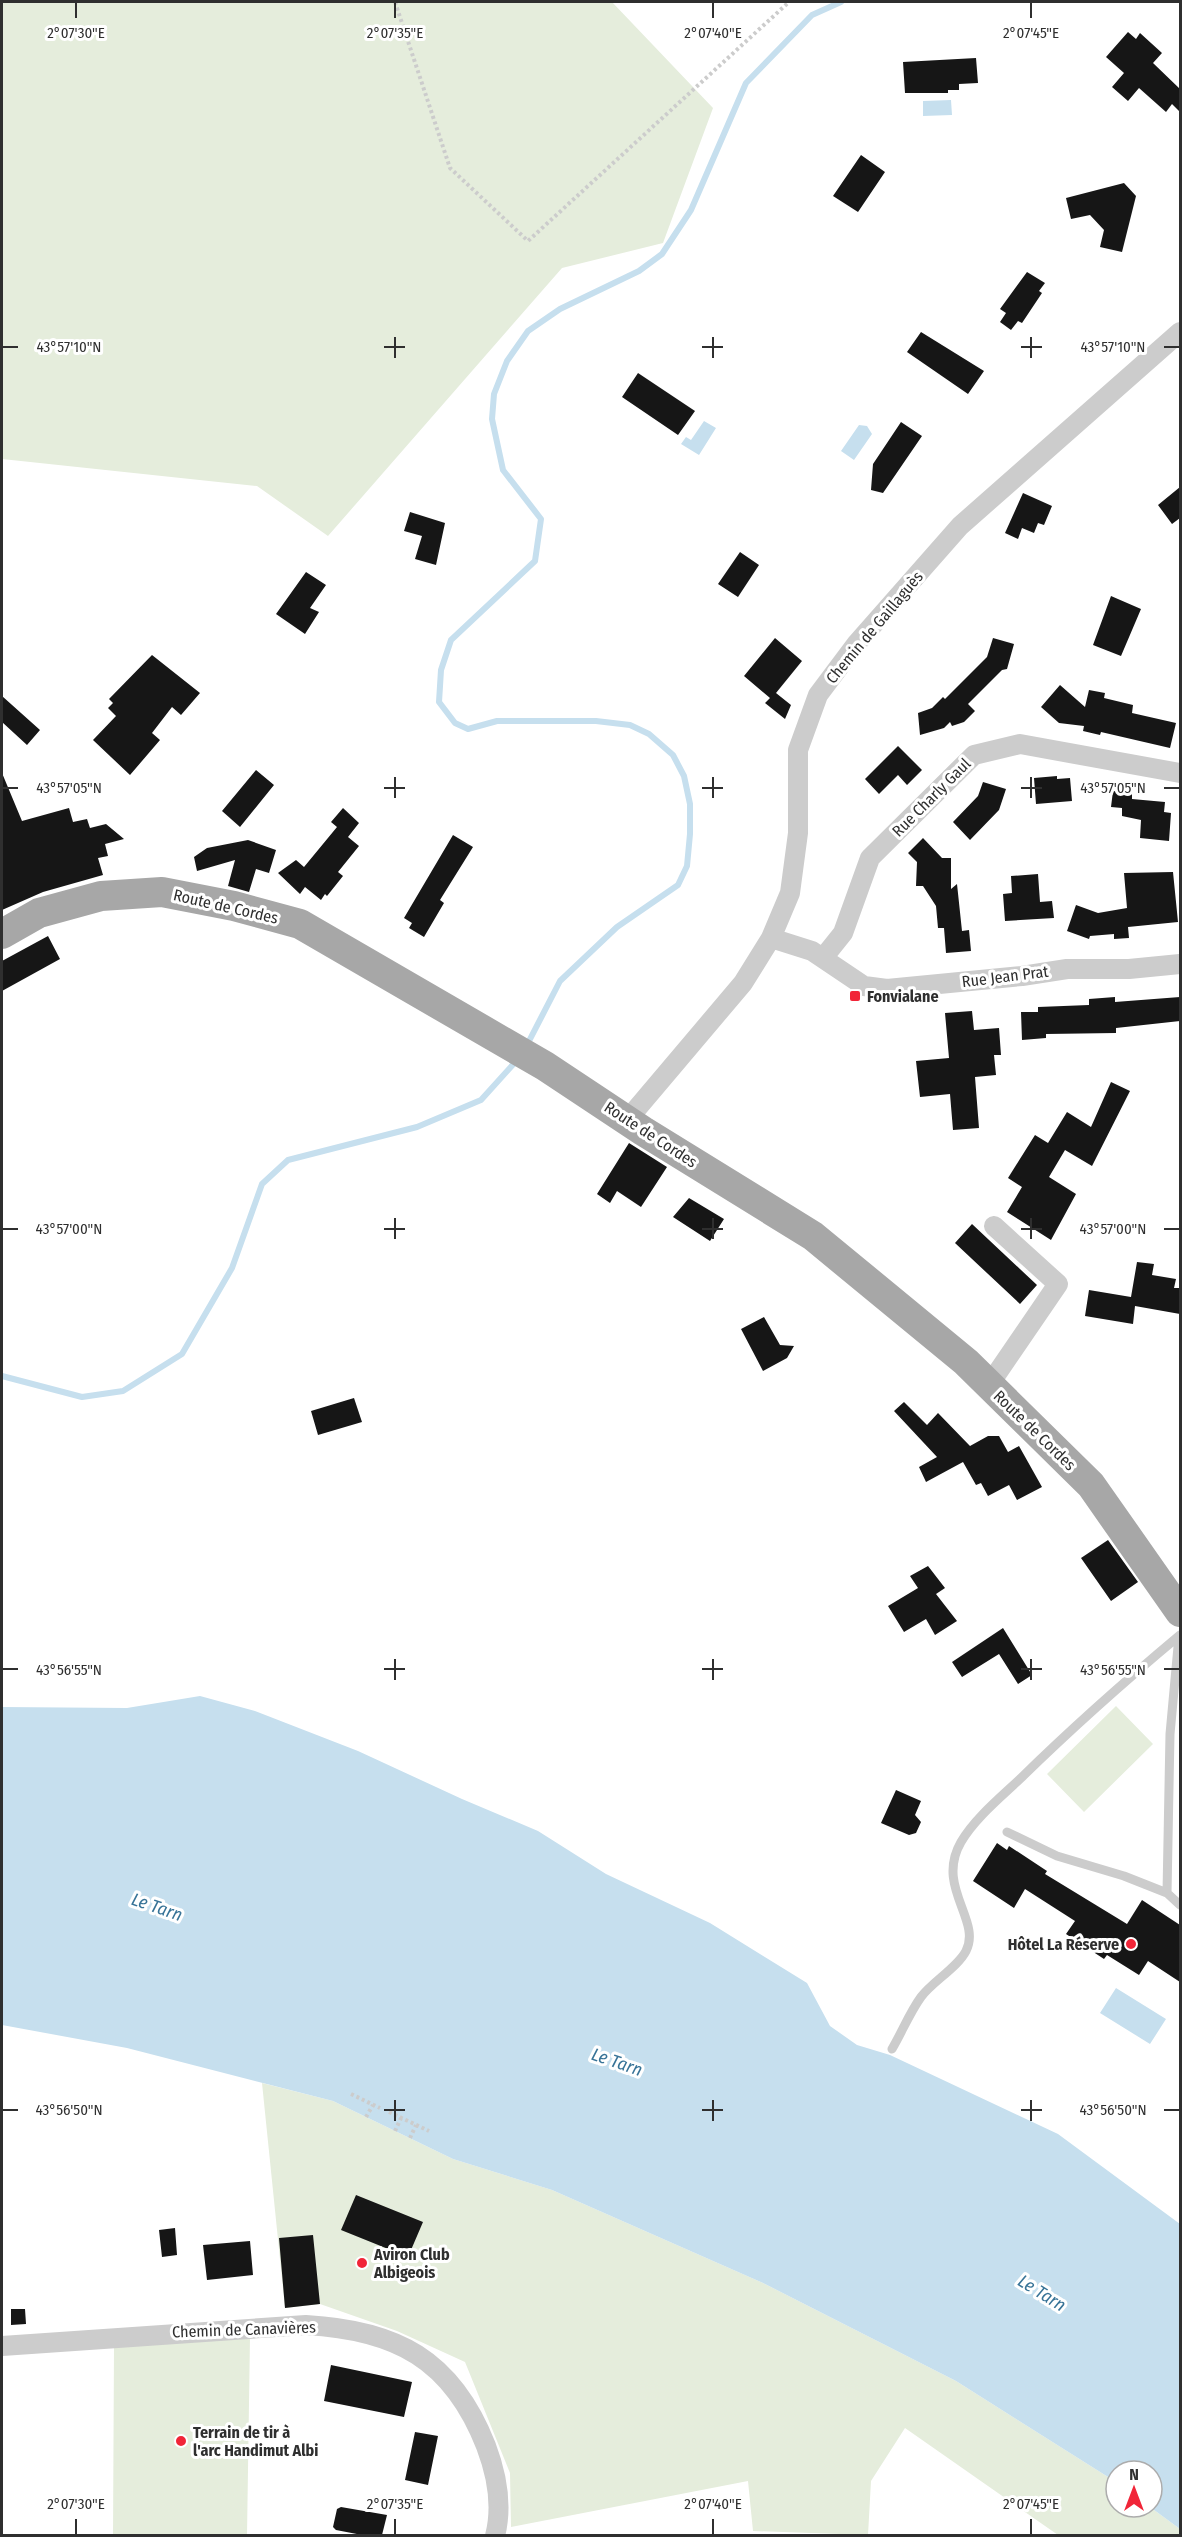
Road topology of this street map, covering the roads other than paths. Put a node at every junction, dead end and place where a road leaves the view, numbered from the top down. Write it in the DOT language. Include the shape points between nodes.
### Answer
graph roads {
  1 [pos="1180,333"];
  2 [pos="1180,773"];
  3 [pos="2,934"];
  4 [pos="771,938"];
  5 [pos="824,958"];
  6 [pos="1180,964"];
  7 [pos="628,1119"];
  8 [pos="994,1226"];
  9 [pos="989,1385"];
  10 [pos="1180,1628"];
  11 [pos="1007,1832"];
  12 [pos="1167,1893"];
  13 [pos="1180,1905"];
  14 [pos="892,2049"];
  15 [pos="2,2346"];
  16 [pos="495,2535"];
  1 -- 4 [label="street, Chemin de Gaillaguès" via="960,526 856,643 818,696 798,750 798,833 790,893"];
  2 -- 5 [label="street, Rue Charly Gaul" via="1020,744 974,754 870,858 843,933"];
  3 -- 7 [label="main road, Route de Cordes" via="39,914 101,896 162,892 300,924 545,1066"];
  4 -- 5 [label="street, Rue Jean Prat"];
  4 -- 7 [label="street, Chemin de Gaillaguès" via="743,983"];
  5 -- 6 [label="street, Rue Jean Prat" via="864,986 886,989 1067,969"];
  7 -- 9 [label="main road, Route de Cordes" via="813,1236"];
  8 -- 9 [label="street" via="1058,1284"];
  9 -- 10 [label="main road, Route de Cordes" via="1091,1485"];
  10 -- 12 [label="lane" via="1170,1734"];
  10 -- 14 [label="lane" via="997,1801 961,1842 952,1870 969,1937 966,1952 921,1996"];
  11 -- 12 [label="lane" via="1057,1856"];
  12 -- 13 [label="lane"];
  15 -- 16 [label="street, Chemin de Canavières" via="306,2325 335,2326 376,2336 413,2351 463,2397 476,2419 495,2470 499,2521"];
}
